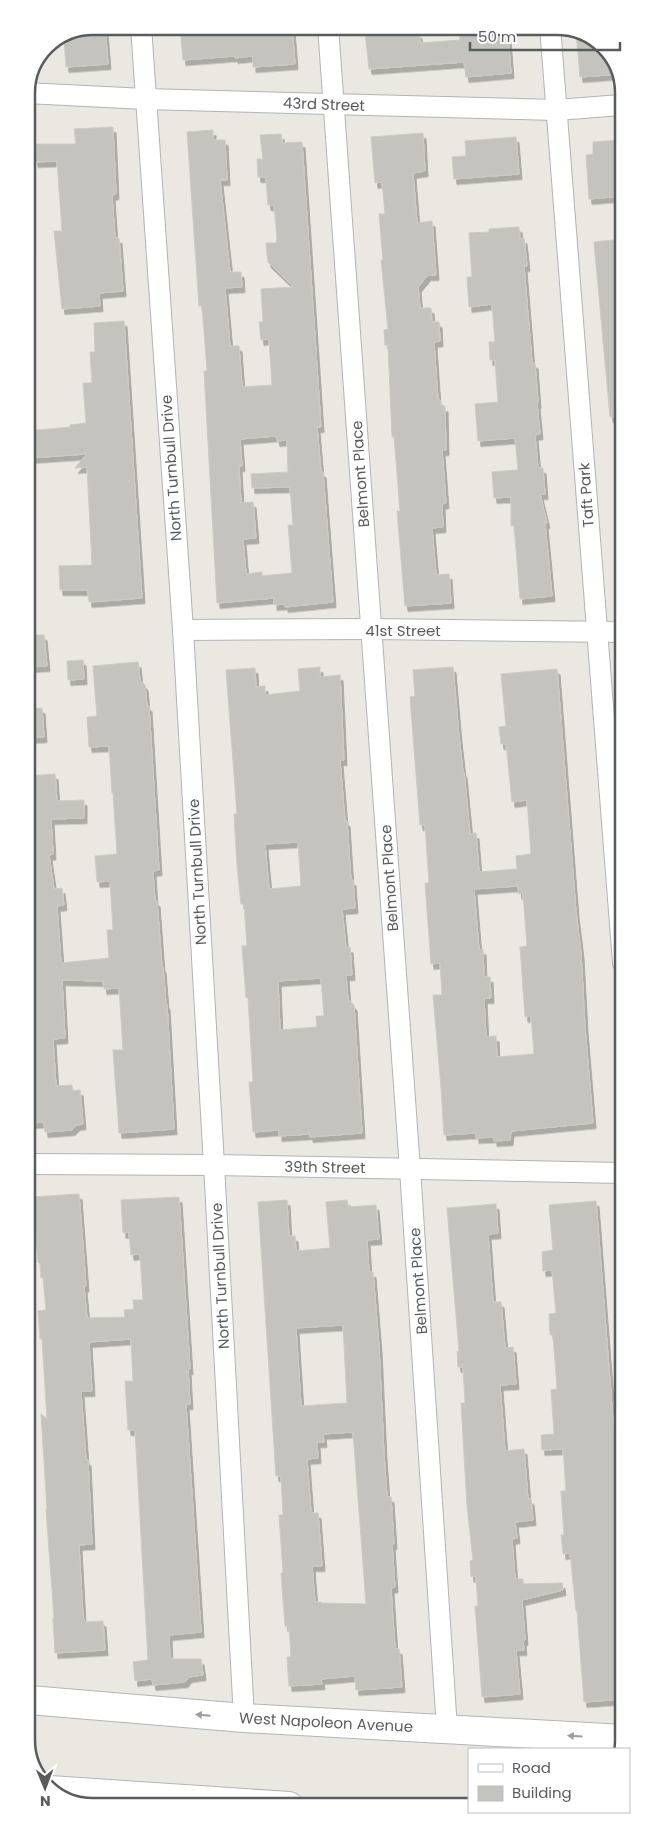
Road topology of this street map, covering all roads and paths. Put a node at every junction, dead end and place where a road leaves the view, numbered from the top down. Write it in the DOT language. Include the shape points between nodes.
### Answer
graph roads {
  1 [pos="141,35"];
  2 [pos="329,35"];
  3 [pos="551,35"];
  4 [pos="35,93"];
  5 [pos="145,99"];
  6 [pos="333,104"];
  7 [pos="615,106"];
  8 [pos="557,110"];
  9 [pos="371,629"];
  10 [pos="183,630"];
  11 [pos="596,630"];
  12 [pos="615,631"];
  13 [pos="615,864"];
  14 [pos="35,1164"];
  15 [pos="214,1165"];
  16 [pos="410,1169"];
  17 [pos="615,1173"];
  18 [pos="35,1701"];
  19 [pos="244,1718"];
  20 [pos="447,1729"];
  21 [pos="615,1738"];
  22 [pos="70,1792"];
  23 [pos="157,1798"];
  1 -- 5 [label="street, North Turnbull Drive"];
  2 -- 6 [label="street, Belmont Place"];
  3 -- 8 [label="street, Taft Park"];
  4 -- 5 [label="street, 43rd Street"];
  5 -- 6 [label="street, 43rd Street"];
  5 -- 10 [label="street, North Turnbull Drive"];
  6 -- 8 [label="street, 43rd Street"];
  6 -- 9 [label="street, Belmont Place"];
  7 -- 8 [label="street, 43rd Street"];
  8 -- 11 [label="street, Taft Park"];
  9 -- 10 [label="street, 41st Street"];
  9 -- 11 [label="street, 41st Street"];
  9 -- 16 [label="street, Belmont Place"];
  10 -- 15 [label="street, North Turnbull Drive"];
  11 -- 12 [label="street, 41st Street"];
  11 -- 13 [label="street, Taft Park"];
  14 -- 15 [label="street, 39th Street"];
  15 -- 16 [label="street, 39th Street"];
  15 -- 19 [label="street, North Turnbull Drive"];
  16 -- 17 [label="street, 39th Street"];
  16 -- 20 [label="street, Belmont Place"];
  19 -- 18 [label="main road, West Napoleon Avenue, one-way"];
  19 -- 20 [label="main road, West Napoleon Avenue"];
  21 -- 20 [label="main road, West Napoleon Avenue, one-way"];
  22 -- 23 [label="main road"];
}
